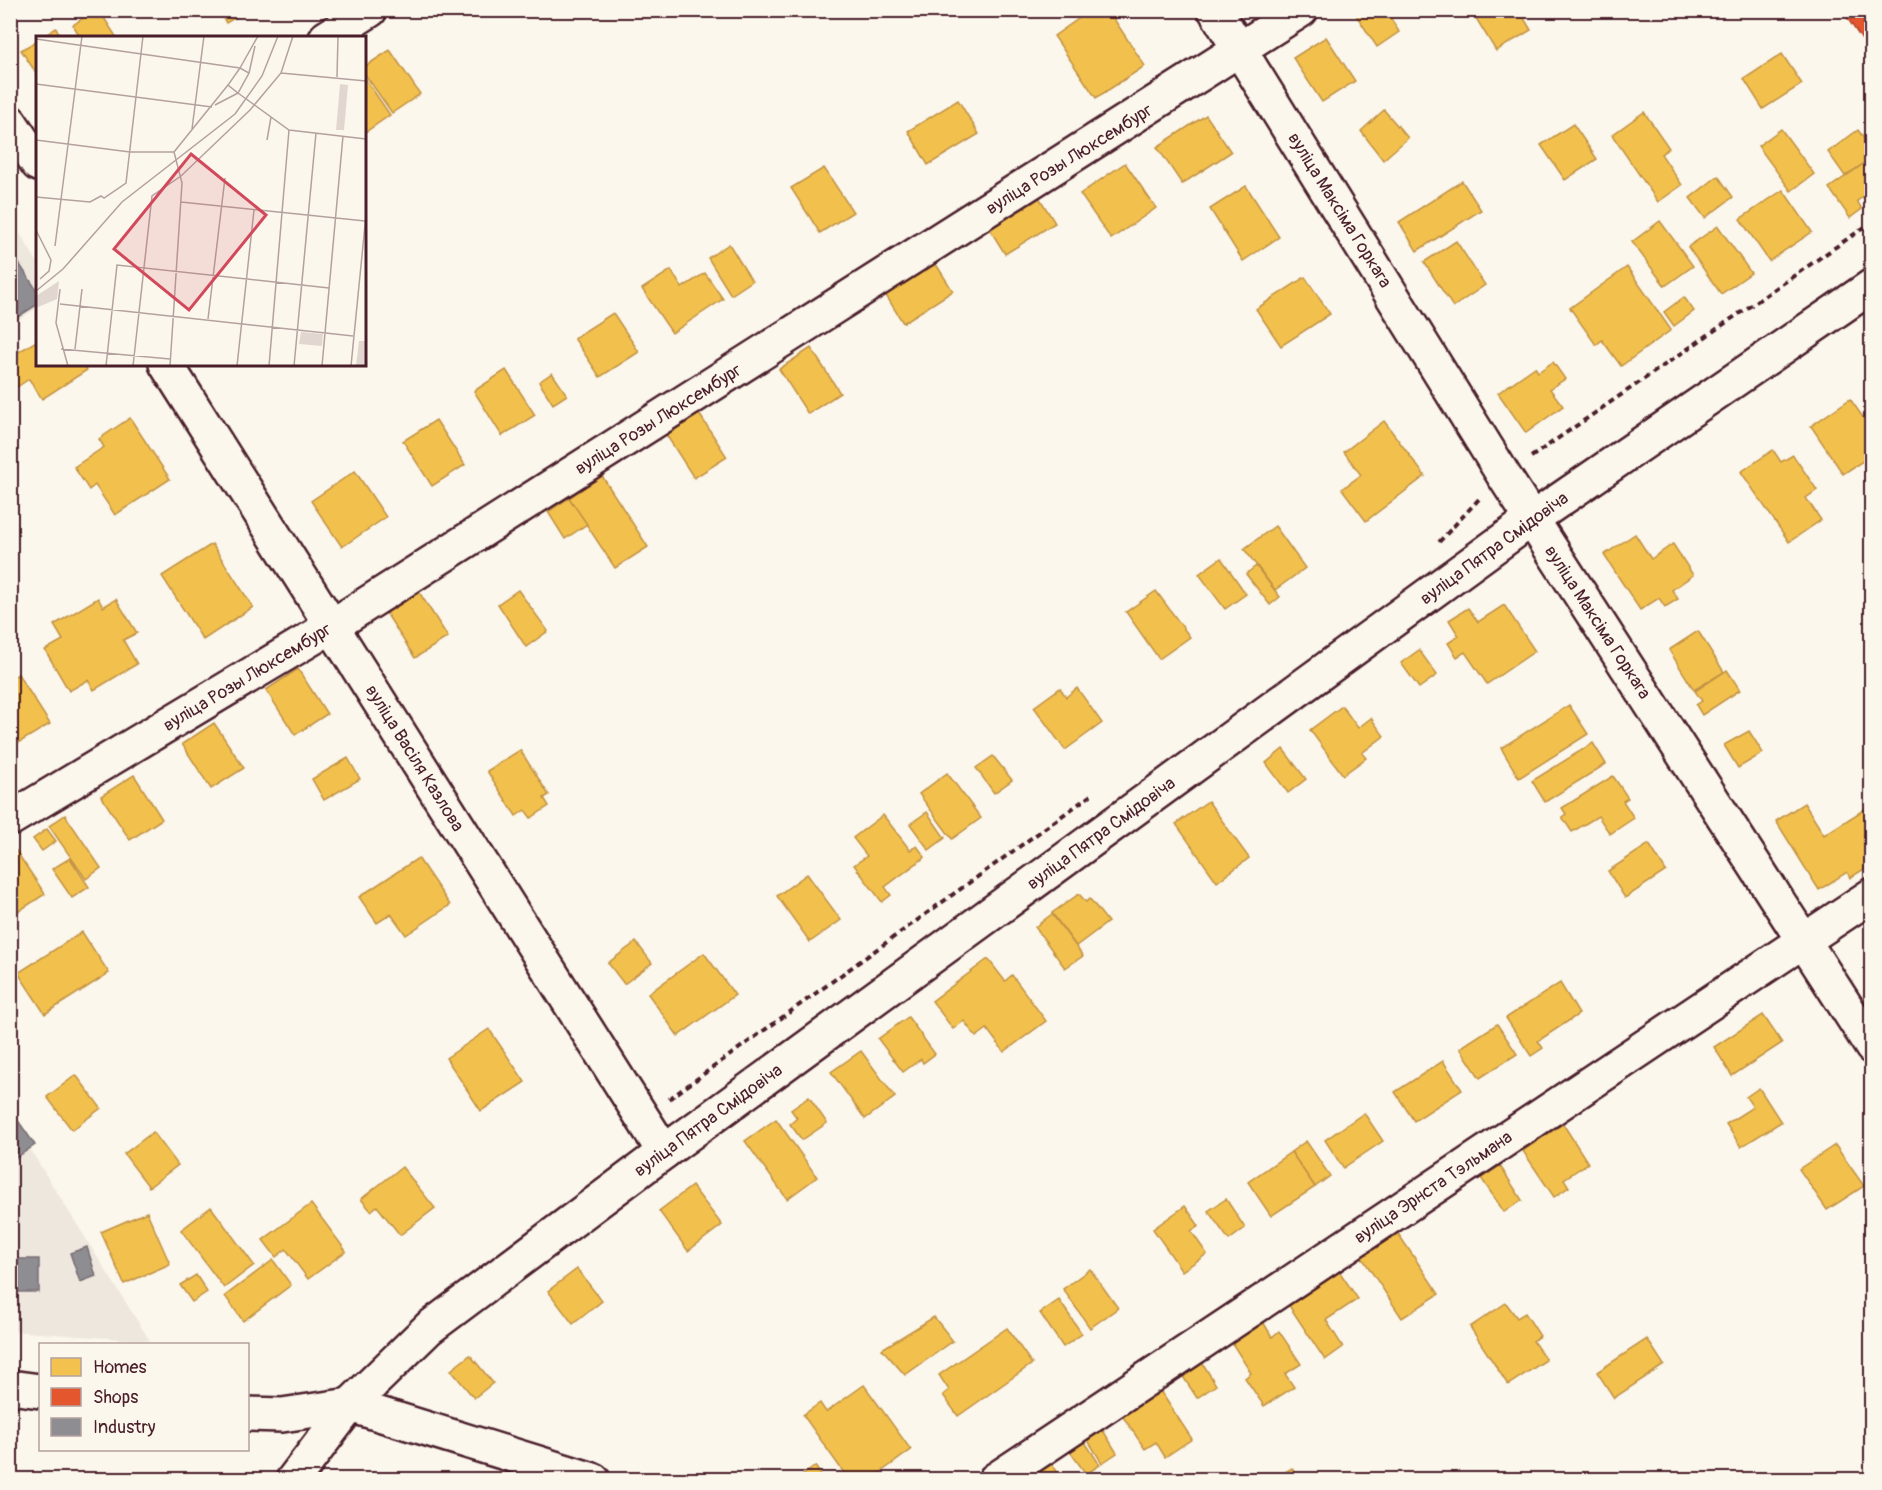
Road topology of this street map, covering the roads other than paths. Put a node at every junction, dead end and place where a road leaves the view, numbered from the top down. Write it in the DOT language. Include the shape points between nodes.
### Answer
graph roads {
  1 [pos="370,10"];
  2 [pos="1215,10"];
  3 [pos="1301,10"];
  4 [pos="329,36"];
  5 [pos="1240,50"];
  6 [pos="10,122"];
  7 [pos="36,161"];
  8 [pos="1872,285"];
  9 [pos="167,366"];
  10 [pos="1533,519"];
  11 [pos="333,626"];
  12 [pos="10,819"];
  13 [pos="1872,895"];
  14 [pos="1801,940"];
  15 [pos="1872,1047"];
  16 [pos="664,1152"];
  17 [pos="10,1387"];
  18 [pos="39,1391"];
  19 [pos="350,1406"];
  20 [pos="249,1414"];
  21 [pos="293,1479"];
  22 [pos="593,1479"];
  23 [pos="994,1479"];
  1 -- 4 [label="street"];
  2 -- 5 [label="street, вуліца Максіма Горкага"];
  3 -- 5 [label="street, вуліца Розы Люксембург"];
  5 -- 10 [label="street, вуліца Максіма Горкага"];
  5 -- 11 [label="street, вуліца Розы Люксембург"];
  6 -- 7 [label="street"];
  8 -- 10 [label="street, вуліца Пятра Смідовіча"];
  9 -- 11 [label="street, вуліца Васіля Казлова"];
  10 -- 14 [label="street, вуліца Максіма Горкага"];
  10 -- 16 [label="street, вуліца Пятра Смідовіча"];
  11 -- 12 [label="street, вуліца Розы Люксембург"];
  11 -- 16 [label="street, вуліца Васіля Казлова"];
  13 -- 14 [label="street, вуліца Эрнста Тэльмана"];
  14 -- 15 [label="street, вуліца Максіма Горкага"];
  14 -- 23 [label="street, вуліца Эрнста Тэльмана"];
  16 -- 19 [label="street, вуліца Пятра Смідовіча" via="429,1328"];
  17 -- 18 [label="street"];
  19 -- 20 [label="street" via="282,1415"];
  19 -- 21 [label="street, вуліца Пятра Смідовіча"];
  19 -- 22 [label="street"];
}
